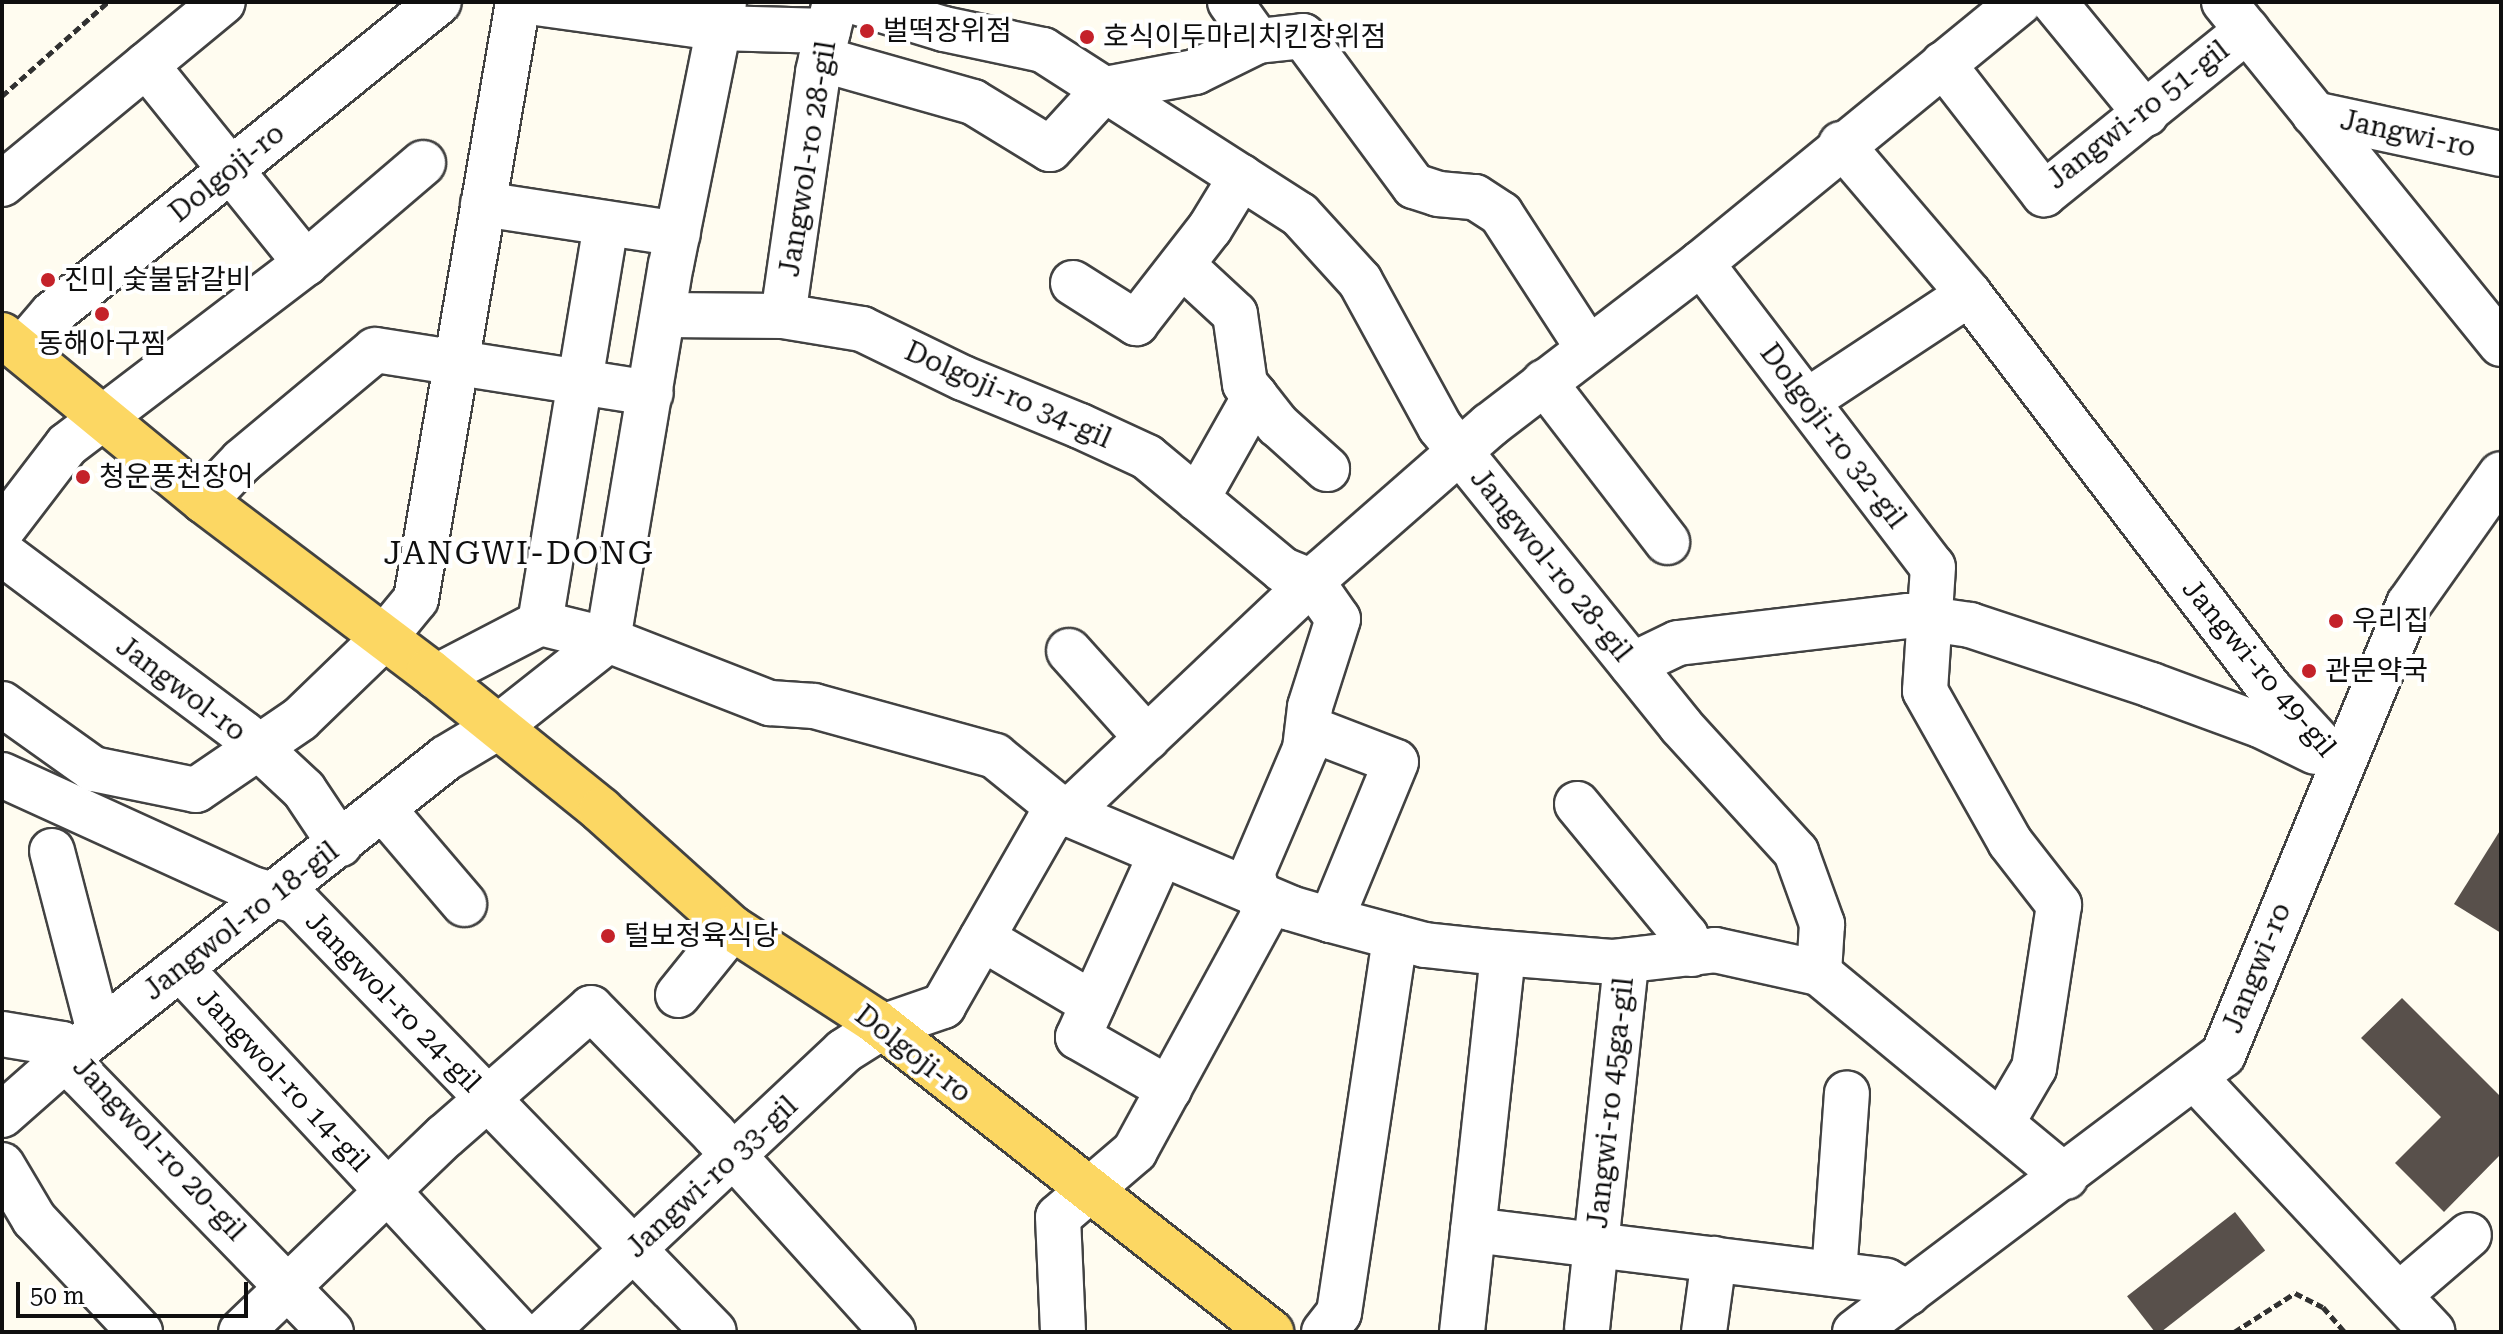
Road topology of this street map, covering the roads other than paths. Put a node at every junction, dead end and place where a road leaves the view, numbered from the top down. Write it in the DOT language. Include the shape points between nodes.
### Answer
graph roads {
  1 [pos="223,2"];
  2 [pos="439,2"];
  3 [pos="518,2"];
  4 [pos="529,2"];
  5 [pos="936,2"];
  6 [pos="1230,2"];
  7 [pos="2020,2"];
  8 [pos="2054,2"];
  9 [pos="720,15"];
  10 [pos="2236,16"];
  11 [pos="835,24"];
  12 [pos="1258,41"];
  13 [pos="1043,50"];
  14 [pos="1943,64"];
  15 [pos="146,65"];
  16 [pos="1105,89"];
  17 [pos="2146,114"];
  18 [pos="2314,114"];
  19 [pos="1841,144"];
  20 [pos="2501,154"];
  21 [pos="423,163"];
  22 [pos="229,172"];
  23 [pos="1241,177"];
  24 [pos="2,184"];
  25 [pos="483,204"];
  26 [pos="606,223"];
  27 [pos="678,234"];
  28 [pos="306,263"];
  29 [pos="1701,263"];
  30 [pos="1182,265"];
  31 [pos="1073,283"];
  32 [pos="1969,294"];
  33 [pos="664,315"];
  34 [pos="783,316"];
  35 [pos="12,343"];
  36 [pos="2501,344"];
  37 [pos="1588,348"];
  38 [pos="456,364"];
  39 [pos="1544,382"];
  40 [pos="581,383"];
  41 [pos="651,393"];
  42 [pos="1255,396"];
  43 [pos="1807,401"];
  44 [pos="106,417"];
  45 [pos="1461,453"];
  46 [pos="1327,469"];
  47 [pos="2501,474"];
  48 [pos="1197,499"];
  49 [pos="204,501"];
  50 [pos="2,530"];
  51 [pos="1667,542"];
  52 [pos="2,553"];
  53 [pos="1312,582"];
  54 [pos="1932,620"];
  55 [pos="540,623"];
  56 [pos="384,638"];
  57 [pos="608,640"];
  58 [pos="1069,651"];
  59 [pos="1632,665"];
  60 [pos="436,677"];
  61 [pos="2,704"];
  62 [pos="498,727"];
  63 [pos="1308,728"];
  64 [pos="1147,738"];
  65 [pos="258,749"];
  66 [pos="2339,764"];
  67 [pos="93,769"];
  68 [pos="2,775"];
  69 [pos="1577,804"];
  70 [pos="71,805"];
  71 [pos="383,809"];
  72 [pos="1064,812"];
  73 [pos="340,844"];
  74 [pos="52,851"];
  75 [pos="1161,854"];
  76 [pos="274,895"];
  77 [pos="1258,895"];
  78 [pos="464,904"];
  79 [pos="1331,920"];
  80 [pos="732,928"];
  81 [pos="1395,937"];
  82 [pos="982,938"];
  83 [pos="1503,953"];
  84 [pos="1692,954"];
  85 [pos="1626,962"];
  86 [pos="180,968"];
  87 [pos="1819,973"];
  88 [pos="678,995"];
  89 [pos="1085,1021"];
  90 [pos="882,1027"];
  91 [pos="2,1034"];
  92 [pos="84,1043"];
  93 [pos="2194,1077"];
  94 [pos="1169,1089"];
  95 [pos="1847,1093"];
  96 [pos="487,1099"];
  97 [pos="2,1115"];
  98 [pos="2003,1121"];
  99 [pos="733,1158"];
  100 [pos="2,1165"];
  101 [pos="2066,1177"];
  102 [pos="1087,1190"];
  103 [pos="386,1193"];
  104 [pos="1473,1230"];
  105 [pos="2469,1235"];
  106 [pos="1596,1244"];
  107 [pos="635,1249"];
  108 [pos="1714,1259"];
  109 [pos="1834,1274"];
  110 [pos="289,1286"];
  111 [pos="1908,1293"];
  112 [pos="2399,1295"];
  113 [pos="1259,1328"];
  114 [pos="1587,1329"];
  115 [pos="140,1332"];
  116 [pos="241,1332"];
  117 [pos="331,1332"];
  118 [pos="518,1332"];
  119 [pos="545,1332"];
  120 [pos="714,1332"];
  121 [pos="893,1332"];
  122 [pos="1063,1332"];
  123 [pos="1324,1332"];
  124 [pos="1462,1332"];
  125 [pos="1704,1332"];
  126 [pos="1855,1332"];
  127 [pos="2433,1332"];
  1 -- 15 [label="street"];
  2 -- 22 [label="street, Dolgoji-ro"];
  3 -- 25 [label="street"];
  4 -- 9 [label="street"];
  5 -- 13 [label="street"];
  6 -- 12 [label="street"];
  7 -- 14 [label="street"];
  8 -- 17 [label="street"];
  9 -- 11 [label="street"];
  9 -- 27 [label="street"];
  10 -- 17 [label="street, Jangwi-ro 51-gil"];
  10 -- 18 [label="street, Jangwi-ro 51-gil"];
  11 -- 13 [label="street, Jangwol-ro 28-gil" via="944,29"];
  11 -- 16 [label="street" via="1050,149"];
  11 -- 34 [label="street, Jangwol-ro 28-gil"];
  12 -- 16 [label="street" via="1195,72"];
  12 -- 37 [label="street" via="1303,36 1414,186 1475,197 1501,214"];
  13 -- 16 [label="street, Jangwol-ro 28-gil"];
  14 -- 17 [label="street, Jangwi-ro 51-gil" via="2044,194"];
  14 -- 19 [label="street"];
  15 -- 22 [label="street"];
  15 -- 24 [label="street"];
  16 -- 23 [label="street, Jangwol-ro 28-gil"];
  18 -- 20 [label="street, Jangwi-ro"];
  18 -- 36 [label="street, Jangwi-ro 51-gil"];
  19 -- 29 [label="street"];
  19 -- 32 [label="street, Jangwi-ro 49-gil"];
  21 -- 28 [label="street"];
  22 -- 28 [label="street"];
  22 -- 35 [label="street, Dolgoji-ro"];
  23 -- 30 [label="street"];
  23 -- 45 [label="street, Jangwol-ro 28-gil" via="1300,215 1360,281 1440,427"];
  25 -- 26 [label="street"];
  25 -- 38 [label="street"];
  26 -- 27 [label="street"];
  26 -- 40 [label="street"];
  27 -- 33 [label="street"];
  28 -- 44 [label="street"];
  29 -- 37 [label="street"];
  29 -- 43 [label="street, Dolgoji-ro 32-gil"];
  30 -- 31 [label="street" via="1136,323"];
  30 -- 42 [label="street" via="1235,314 1245,384"];
  32 -- 43 [label="street"];
  32 -- 66 [label="street, Jangwi-ro 49-gil" via="2270,689"];
  33 -- 34 [label="street, Dolgoji-ro 34-gil"];
  33 -- 41 [label="street"];
  34 -- 48 [label="street, Dolgoji-ro 34-gil" via="862,329 1147,457"];
  35 -- 44 [label="main road, Dolgoji-ro"];
  37 -- 39 [label="street"];
  38 -- 40 [label="street"];
  38 -- 49 [label="street" via="375,350 242,461"];
  38 -- 56 [label="street" via="416,599"];
  39 -- 45 [label="street"];
  39 -- 51 [label="street"];
  40 -- 41 [label="street"];
  40 -- 55 [label="street"];
  41 -- 57 [label="street"];
  42 -- 46 [label="street"];
  42 -- 48 [label="street"];
  43 -- 54 [label="street, Dolgoji-ro 32-gil" via="1933,567"];
  44 -- 49 [label="main road, Dolgoji-ro"];
  44 -- 50 [label="street" via="67,445"];
  45 -- 53 [label="street"];
  45 -- 59 [label="street, Jangwol-ro 28-gil"];
  47 -- 66 [label="street, Jangwi-ro" via="2409,604"];
  48 -- 53 [label="street, Dolgoji-ro 34-gil" via="1283,570"];
  49 -- 56 [label="main road, Dolgoji-ro"];
  52 -- 65 [label="street, Jangwol-ro"];
  53 -- 63 [label="street" via="1338,619"];
  53 -- 64 [label="street"];
  54 -- 59 [label="street, Jangwi-ro 49-gil" via="1908,616 1678,643"];
  54 -- 66 [label="street, Jangwi-ro 49-gil" via="1970,625 2151,685 2260,725"];
  54 -- 98 [label="street, Dolgoji-ro 32-gil" via="1925,691 2010,842 2059,905 2034,1068"];
  55 -- 57 [label="street"];
  55 -- 60 [label="street"];
  56 -- 60 [label="main road, Dolgoji-ro"];
  56 -- 65 [label="street" via="300,719"];
  57 -- 62 [label="street"];
  57 -- 72 [label="street" via="770,703 814,706 995,756"];
  58 -- 64 [label="street"];
  59 -- 87 [label="street, Jangwol-ro 28-gil" via="1796,852 1822,924"];
  60 -- 62 [label="main road, Dolgoji-ro"];
  61 -- 67 [label="street"];
  62 -- 71 [label="street, Jangwol-ro 18-gil" via="446,758"];
  62 -- 80 [label="main road, Dolgoji-ro"];
  63 -- 77 [label="street" via="1305,749 1252,873"];
  63 -- 79 [label="street" via="1396,762"];
  64 -- 72 [label="street"];
  65 -- 67 [label="street" via="196,790"];
  65 -- 73 [label="street, Jangwol-ro" via="304,790"];
  66 -- 93 [label="street, Jangwi-ro" via="2223,1055"];
  67 -- 70 [label="street"];
  68 -- 70 [label="street, Jangwol-ro 24-gil"];
  69 -- 84 [label="street" via="1686,936"];
  70 -- 76 [label="street, Jangwol-ro 24-gil"];
  71 -- 73 [label="street, Jangwol-ro 18-gil"];
  71 -- 78 [label="street"];
  72 -- 75 [label="street, Jangwi-ro 45ga-gil"];
  72 -- 82 [label="street" via="1049,821"];
  73 -- 76 [label="street, Jangwol-ro 18-gil"];
  74 -- 92 [label="street"];
  75 -- 77 [label="street, Jangwi-ro 45ga-gil"];
  75 -- 89 [label="street"];
  76 -- 86 [label="street, Jangwol-ro 18-gil"];
  76 -- 96 [label="street, Jangwol-ro 24-gil" via="296,901"];
  77 -- 79 [label="street, Jangwi-ro 45ga-gil"];
  77 -- 94 [label="street" via="1264,914"];
  79 -- 81 [label="street, Jangwi-ro 45ga-gil"];
  80 -- 88 [label="street"];
  80 -- 90 [label="main road, Dolgoji-ro"];
  81 -- 83 [label="street, Jangwi-ro 45ga-gil"];
  81 -- 123 [label="street" via="1339,1313"];
  82 -- 89 [label="street"];
  82 -- 90 [label="street" via="943,1006"];
  83 -- 85 [label="street, Jangwi-ro 45ga-gil"];
  83 -- 104 [label="street"];
  84 -- 85 [label="street, Jangwi-ro 45ga-gil"];
  84 -- 87 [label="street, Jangwi-ro 45ga-gil" via="1715,950"];
  85 -- 106 [label="street, Jangwi-ro 45ga-gil"];
  86 -- 92 [label="street, Jangwol-ro 18-gil"];
  86 -- 103 [label="street, Jangwol-ro 14-gil"];
  87 -- 98 [label="street"];
  89 -- 94 [label="street"];
  90 -- 99 [label="street, Jangwi-ro 33-gil" via="844,1051"];
  90 -- 102 [label="main road, Dolgoji-ro"];
  91 -- 92 [label="street, Jangwol-ro 20-gil"];
  92 -- 97 [label="street, Jangwol-ro 18-gil"];
  92 -- 110 [label="street, Jangwol-ro 20-gil" via="80,1074"];
  93 -- 101 [label="street, Jangwi-ro"];
  93 -- 112 [label="street"];
  94 -- 102 [label="street" via="1135,1151"];
  95 -- 109 [label="street"];
  96 -- 99 [label="street, Jangwol-ro 14-gil" via="591,1008"];
  96 -- 103 [label="street, Jangwol-ro 14-gil"];
  96 -- 107 [label="street, Jangwol-ro 24-gil"];
  98 -- 101 [label="street"];
  99 -- 107 [label="street, Jangwi-ro 33-gil"];
  99 -- 121 [label="street"];
  100 -- 115 [label="street" via="34,1219"];
  101 -- 111 [label="street, Jangwi-ro"];
  102 -- 113 [label="main road, Dolgoji-ro"];
  102 -- 122 [label="street" via="1058,1217"];
  103 -- 110 [label="street, Jangwol-ro 14-gil"];
  103 -- 118 [label="street"];
  104 -- 106 [label="street"];
  104 -- 124 [label="street"];
  105 -- 112 [label="street"];
  106 -- 108 [label="street"];
  106 -- 114 [label="street, Jangwi-ro 45ga-gil"];
  107 -- 119 [label="street, Jangwi-ro 33-gil"];
  107 -- 120 [label="street, Jangwol-ro 24-gil"];
  108 -- 109 [label="street"];
  108 -- 125 [label="street"];
  109 -- 111 [label="street" via="1886,1281"];
  110 -- 116 [label="street, Jangwol-ro 14-gil"];
  110 -- 117 [label="street, Jangwol-ro 20-gil"];
  111 -- 126 [label="street, Jangwi-ro"];
  112 -- 127 [label="street"];
}
